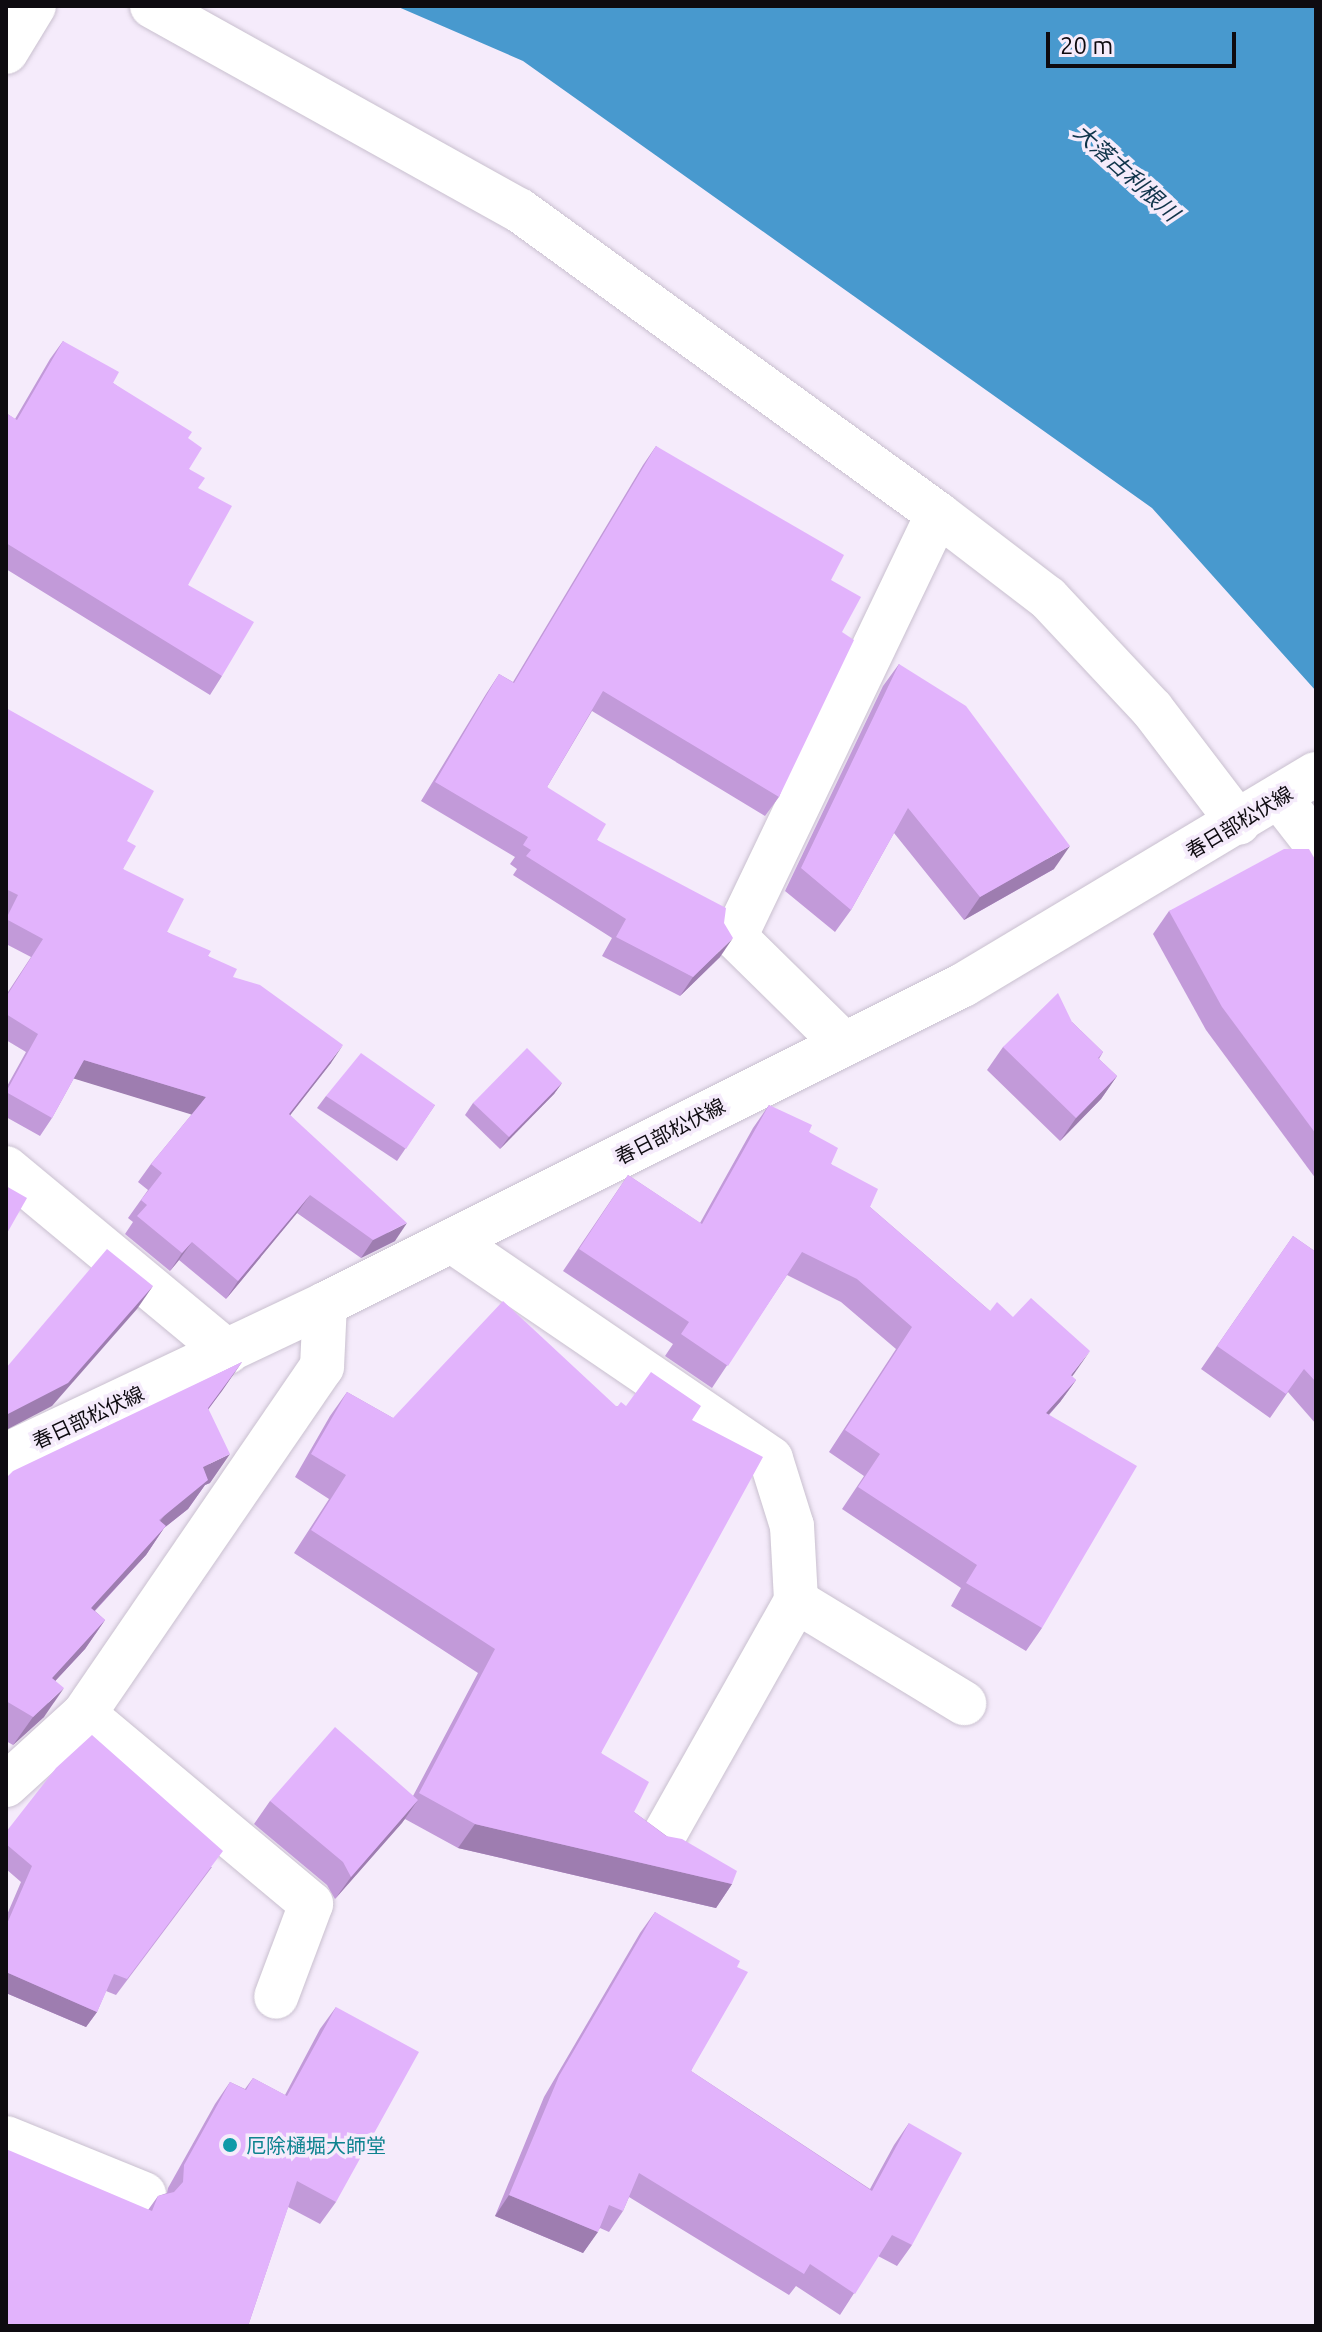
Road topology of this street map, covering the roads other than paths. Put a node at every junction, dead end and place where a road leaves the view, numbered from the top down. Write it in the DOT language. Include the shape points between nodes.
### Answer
graph roads {
  1 [pos="34,6"];
  2 [pos="152,6"];
  3 [pos="6,52"];
  4 [pos="938,514"];
  5 [pos="1316,774"];
  6 [pos="1280,798"];
  7 [pos="1239,823"];
  8 [pos="1316,844"];
  9 [pos="844,1044"];
  10 [pos="6,1168"];
  11 [pos="452,1241"];
  12 [pos="325,1304"];
  13 [pos="228,1352"];
  14 [pos="6,1455"];
  15 [pos="796,1601"];
  16 [pos="964,1703"];
  17 [pos="84,1714"];
  18 [pos="6,1785"];
  19 [pos="662,1839"];
  20 [pos="276,1997"];
  21 [pos="6,2138"];
  22 [pos="144,2194"];
  1 -- 3 [label="street"];
  2 -- 4 [label="street" via="519,210"];
  4 -- 7 [label="street" via="1048,598 1152,709"];
  4 -- 9 [label="street" via="735,937"];
  5 -- 6 [label="street, 春日部松伏線"];
  6 -- 7 [label="street, 春日部松伏線"];
  6 -- 8 [label="street"];
  7 -- 9 [label="street, 春日部松伏線" via="963,985"];
  9 -- 11 [label="street, 春日部松伏線"];
  10 -- 13 [label="street"];
  11 -- 12 [label="street, 春日部松伏線"];
  11 -- 15 [label="street" via="771,1459 792,1526"];
  12 -- 13 [label="street, 春日部松伏線"];
  12 -- 17 [label="street" via="322,1367"];
  13 -- 14 [label="street, 春日部松伏線"];
  15 -- 16 [label="street"];
  15 -- 19 [label="street"];
  17 -- 18 [label="street"];
  17 -- 20 [label="street" via="311,1904"];
  21 -- 22 [label="street"];
}
